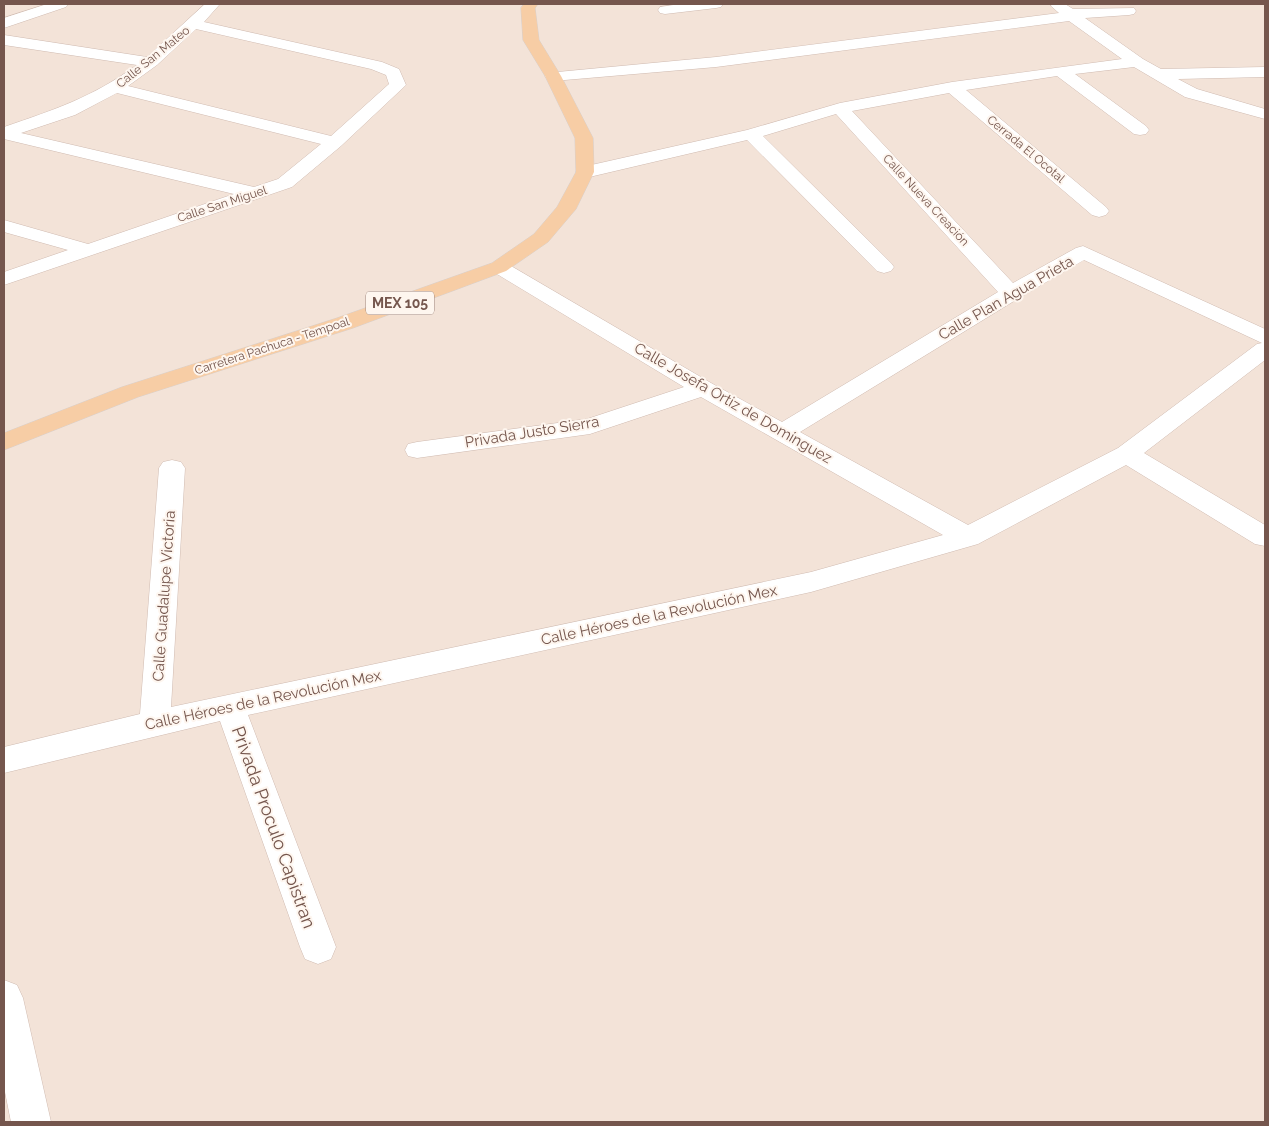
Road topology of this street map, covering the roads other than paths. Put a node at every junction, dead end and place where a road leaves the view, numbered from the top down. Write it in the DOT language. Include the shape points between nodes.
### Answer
graph roads {
  1 [pos="61,4"];
  2 [pos="213,4"];
  3 [pos="532,4"];
  4 [pos="716,4"];
  5 [pos="1055,4"];
  6 [pos="665,10"];
  7 [pos="1129,11"];
  8 [pos="1071,15"];
  9 [pos="4,23"];
  10 [pos="193,24"];
  11 [pos="4,40"];
  12 [pos="151,62"];
  13 [pos="1137,62"];
  14 [pos="1060,71"];
  15 [pos="1265,72"];
  16 [pos="1162,74"];
  17 [pos="553,76"];
  18 [pos="952,87"];
  19 [pos="117,88"];
  20 [pos="840,108"];
  21 [pos="1265,114"];
  22 [pos="4,122"];
  23 [pos="22,126"];
  24 [pos="1140,130"];
  25 [pos="4,134"];
  26 [pos="751,134"];
  27 [pos="335,142"];
  28 [pos="585,172"];
  29 [pos="254,193"];
  30 [pos="1099,211"];
  31 [pos="4,226"];
  32 [pos="85,249"];
  33 [pos="884,266"];
  34 [pos="498,267"];
  35 [pos="4,279"];
  36 [pos="1011,293"];
  37 [pos="1263,351"];
  38 [pos="703,388"];
  39 [pos="783,432"];
  40 [pos="4,442"];
  41 [pos="417,450"];
  42 [pos="1126,454"];
  43 [pos="172,468"];
  44 [pos="968,537"];
  45 [pos="1265,537"];
  46 [pos="230,707"];
  47 [pos="155,723"];
  48 [pos="4,760"];
  49 [pos="318,947"];
  50 [pos="4,998"];
  51 [pos="31,1122"];
  1 -- 9 [label="street"];
  2 -- 10 [label="street, Calle San Mateo"];
  3 -- 17 [label="main road, Carretera Pachuca - Tempoal / MEX 105" via="528,8 531,40"];
  4 -- 6 [label="street"];
  5 -- 8 [label="street"];
  7 -- 8 [label="street"];
  8 -- 13 [label="street"];
  8 -- 17 [label="street" via="716,62"];
  10 -- 12 [label="street, Calle San Mateo"];
  10 -- 27 [label="street, Calle San Miguel" via="376,65 393,72 398,85"];
  11 -- 12 [label="street"];
  12 -- 19 [label="street, Calle San Mateo"];
  13 -- 14 [label="street"];
  13 -- 16 [label="street"];
  14 -- 18 [label="street"];
  14 -- 24 [label="street"];
  15 -- 16 [label="street"];
  16 -- 21 [label="street" via="1191,93"];
  17 -- 28 [label="main road, Carretera Pachuca - Tempoal / MEX 105" via="584,138"];
  18 -- 20 [label="street"];
  18 -- 30 [label="street, Cerrada El Ocotal"];
  19 -- 23 [label="street, Calle San Mateo" via="69,112"];
  19 -- 27 [label="street"];
  20 -- 26 [label="street"];
  20 -- 36 [label="street, Calle Nueva Creación"];
  22 -- 23 [label="street"];
  23 -- 25 [label="street, Calle San Mateo"];
  25 -- 29 [label="street"];
  26 -- 28 [label="street"];
  26 -- 33 [label="street"];
  27 -- 29 [label="street, Calle San Miguel" via="285,183"];
  28 -- 34 [label="main road, Carretera Pachuca - Tempoal / MEX 105" via="566,209 541,238"];
  29 -- 32 [label="street, Calle San Miguel"];
  31 -- 32 [label="street"];
  32 -- 35 [label="street, Calle San Miguel"];
  34 -- 38 [label="street, Calle Josefa Ortiz de Domínguez"];
  34 -- 40 [label="main road, Carretera Pachuca - Tempoal / MEX 105" via="345,323 130,392"];
  36 -- 37 [label="street, Calle Plan Agua Prieta" via="1084,252"];
  36 -- 39 [label="street, Calle Plan Agua Prieta"];
  37 -- 42 [label="street, Calle Héroes de la Revolución Mex"];
  38 -- 39 [label="street, Calle Josefa Ortiz de Domínguez"];
  38 -- 41 [label="street, Privada Justo Sierra" via="590,426"];
  39 -- 44 [label="street, Calle Josefa Ortiz de Domínguez"];
  42 -- 44 [label="street, Calle Héroes de la Revolución Mex"];
  42 -- 45 [label="street"];
  43 -- 47 [label="street, Calle Guadalupe Victoria"];
  44 -- 46 [label="street, Calle Héroes de la Revolución Mex" via="811,582"];
  46 -- 47 [label="street, Calle Héroes de la Revolución Mex"];
  46 -- 49 [label="street, Privada Proculo Capistran"];
  47 -- 48 [label="street, Calle Héroes de la Revolución Mex"];
  50 -- 51 [label="street"];
}
